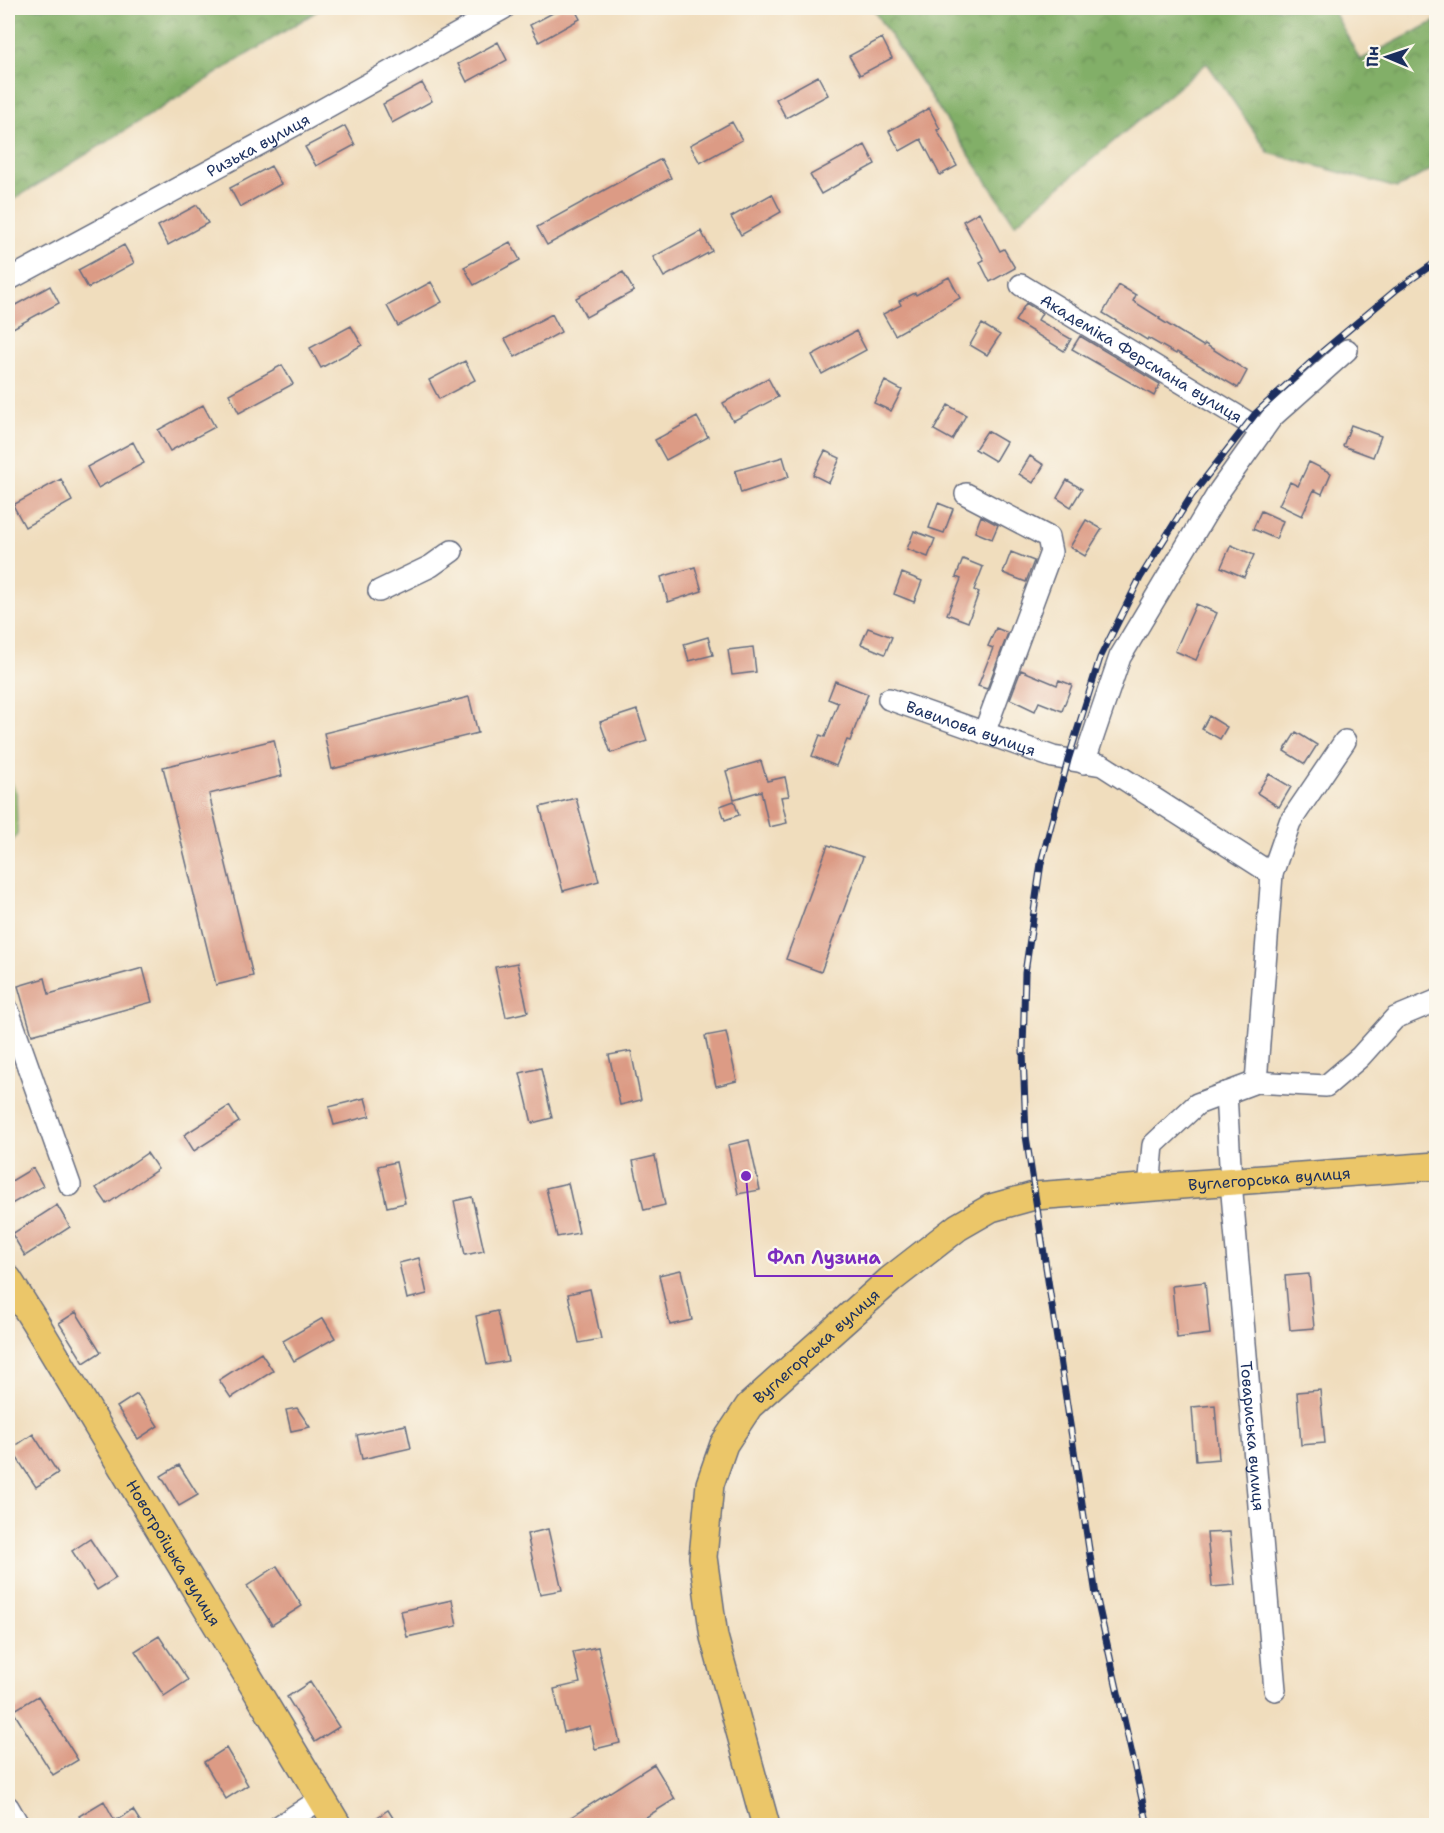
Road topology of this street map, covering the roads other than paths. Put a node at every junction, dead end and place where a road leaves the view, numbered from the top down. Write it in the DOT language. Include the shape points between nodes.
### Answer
graph roads {
  1 [pos="504,8"];
  2 [pos="8,280"];
  3 [pos="1022,285"];
  4 [pos="1347,350"];
  5 [pos="1262,431"];
  6 [pos="966,495"];
  7 [pos="452,550"];
  8 [pos="379,591"];
  9 [pos="889,699"];
  10 [pos="984,733"];
  11 [pos="1345,741"];
  12 [pos="1084,763"];
  13 [pos="1272,874"];
  14 [pos="1437,1001"];
  15 [pos="8,1010"];
  16 [pos="1256,1082"];
  17 [pos="1226,1093"];
  18 [pos="1437,1166"];
  19 [pos="1231,1182"];
  20 [pos="70,1185"];
  21 [pos="1149,1188"];
  22 [pos="8,1279"];
  23 [pos="1275,1690"];
  24 [pos="321,1799"];
  25 [pos="8,1807"];
  26 [pos="19,1826"];
  27 [pos="279,1826"];
  28 [pos="338,1826"];
  29 [pos="766,1826"];
  1 -- 2 [label="street, Ризька вулиця"];
  3 -- 5 [label="street, Академіка Ферсмана вулиця"];
  4 -- 5 [label="street" via="1272,417"];
  5 -- 12 [label="street" via="1220,490 1120,657"];
  6 -- 10 [label="street" via="1048,537 1051,552"];
  7 -- 8 [label="street" via="431,566"];
  9 -- 10 [label="street, Вавилова вулиця"];
  10 -- 12 [label="street, Вавилова вулиця" via="1053,758"];
  11 -- 13 [label="street" via="1290,822"];
  12 -- 13 [label="street, Вавилова вулиця" via="1102,765"];
  13 -- 16 [label="street"];
  14 -- 16 [label="street" via="1395,1018 1360,1057 1326,1086"];
  15 -- 20 [label="street"];
  16 -- 17 [label="street"];
  17 -- 19 [label="street, Товариська вулиця"];
  17 -- 21 [label="street" via="1197,1104 1153,1145"];
  18 -- 19 [label="main road, Вуглегорська вулиця"];
  19 -- 21 [label="main road, Вуглегорська вулиця"];
  19 -- 23 [label="street, Товариська вулиця"];
  21 -- 29 [label="main road, Вуглегорська вулиця" via="1034,1196 991,1208 966,1222 890,1280 749,1406 724,1444 710,1484 703,1557 714,1637"];
  22 -- 24 [label="main road, Новотроїцька вулиця"];
  24 -- 27 [label="street"];
  24 -- 28 [label="main road, Новотроїцька вулиця"];
  25 -- 26 [label="street"];
}
